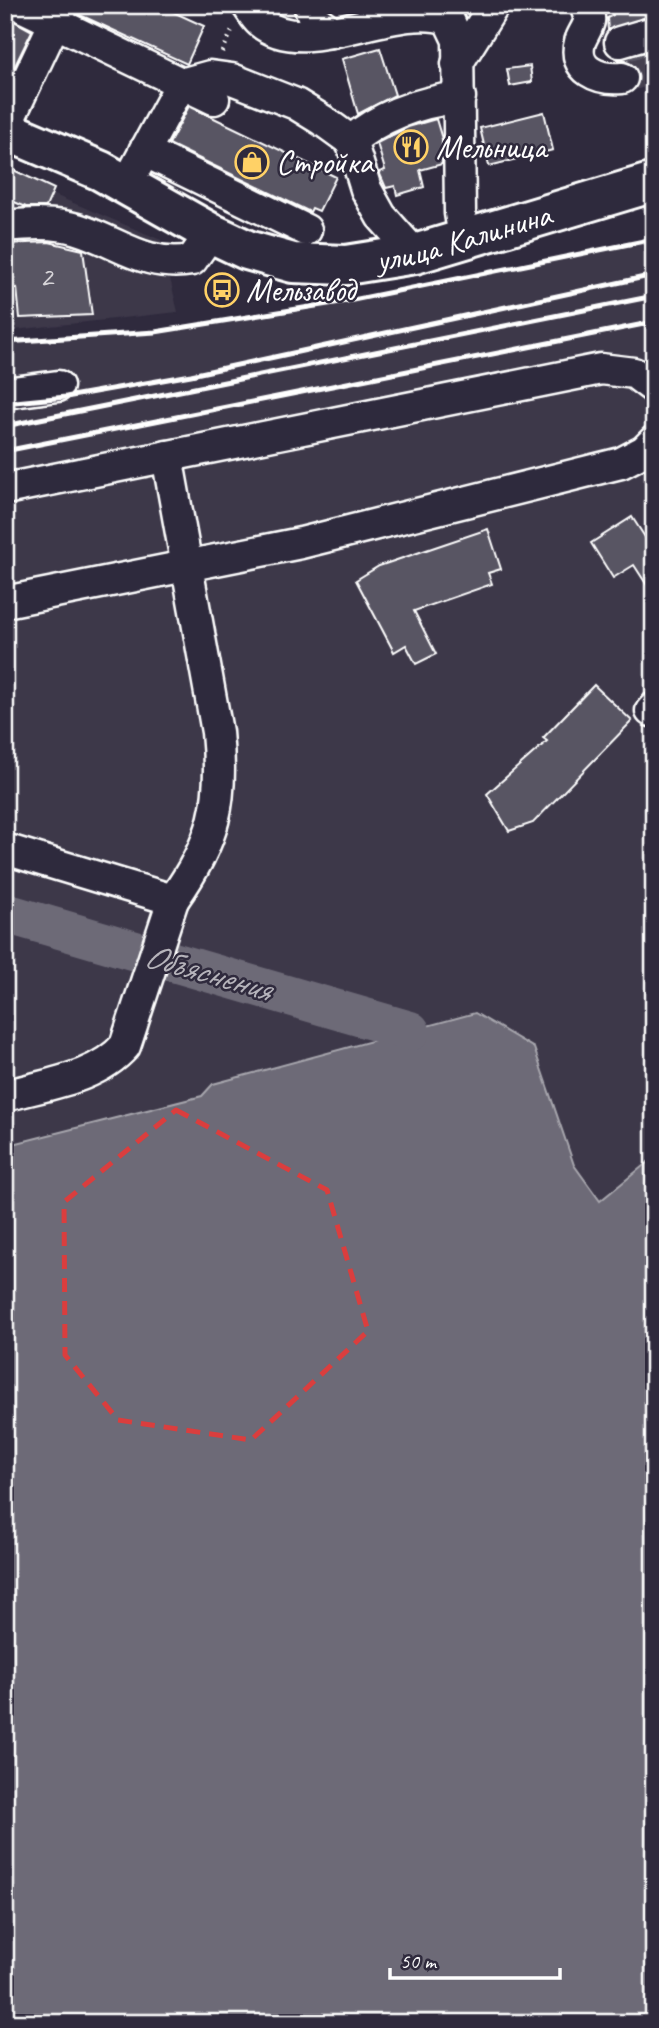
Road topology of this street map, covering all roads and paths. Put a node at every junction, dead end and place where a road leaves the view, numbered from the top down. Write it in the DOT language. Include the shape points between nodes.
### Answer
graph roads {
  1 [pos="19,5"];
  2 [pos="309,5"];
  3 [pos="477,5"];
  4 [pos="494,5"];
  5 [pos="586,5"];
  6 [pos="258,11"];
  7 [pos="60,14"];
  8 [pos="448,19"];
  9 [pos="332,32"];
  10 [pos="654,32"];
  11 [pos="620,42"];
  12 [pos="457,64"];
  13 [pos="622,78"];
  14 [pos="181,84"];
  15 [pos="460,97"];
  16 [pos="214,100"];
  17 [pos="7,118"];
  18 [pos="351,141"];
  19 [pos="134,169"];
  20 [pos="654,182"];
  21 [pos="14,221"];
  22 [pos="306,230"];
  23 [pos="211,233"];
  24 [pos="464,238"];
  25 [pos="415,254"];
  26 [pos="58,386"];
  27 [pos="654,388"];
  28 [pos="5,393"];
  29 [pos="654,441"];
  30 [pos="167,456"];
  31 [pos="5,489"];
  32 [pos="188,565"];
  33 [pos="5,602"];
  34 [pos="5,849"];
  35 [pos="173,900"];
  36 [pos="5,1096"];
  1 -- 7 [label="street"];
  2 -- 9 [label="street" via="314,19"];
  3 -- 8 [label="street"];
  4 -- 12 [label="street"];
  5 -- 13 [label="street" via="590,20 579,46 580,60 597,78"];
  6 -- 9 [label="street" via="293,33"];
  7 -- 14 [label="street"];
  7 -- 17 [label="street"];
  8 -- 9 [label="street" via="436,13 406,12"];
  8 -- 12 [label="street" via="458,40"];
  10 -- 11 [label="street"];
  12 -- 15 [label="street"];
  14 -- 16 [label="street"];
  14 -- 18 [label="street" via="210,76 232,79 296,104"];
  14 -- 19 [label="street"];
  15 -- 18 [label="street" via="418,106 370,125"];
  15 -- 24 [label="street"];
  17 -- 19 [label="main road, улица Калинина" via="101,171"];
  18 -- 25 [label="street" via="366,189 381,216"];
  19 -- 22 [label="street"];
  19 -- 23 [label="main road, улица Калинина"];
  20 -- 24 [label="main road, улица Калинина"];
  21 -- 23 [label="street" via="73,228 143,258 170,264 192,260"];
  23 -- 25 [label="main road, улица Калинина" via="247,250 293,263 346,265"];
  24 -- 25 [label="main road, улица Калинина"];
  26 -- 28 [label="street"];
  27 -- 30 [label="street" via="634,373 601,369"];
  29 -- 32 [label="street" via="621,463 301,543"];
  30 -- 31 [label="street"];
  30 -- 32 [label="street"];
  32 -- 33 [label="street"];
  32 -- 35 [label="street" via="222,777 216,820 189,878"];
  34 -- 35 [label="street"];
  35 -- 36 [label="street" via="125,1046 97,1069"];
}
